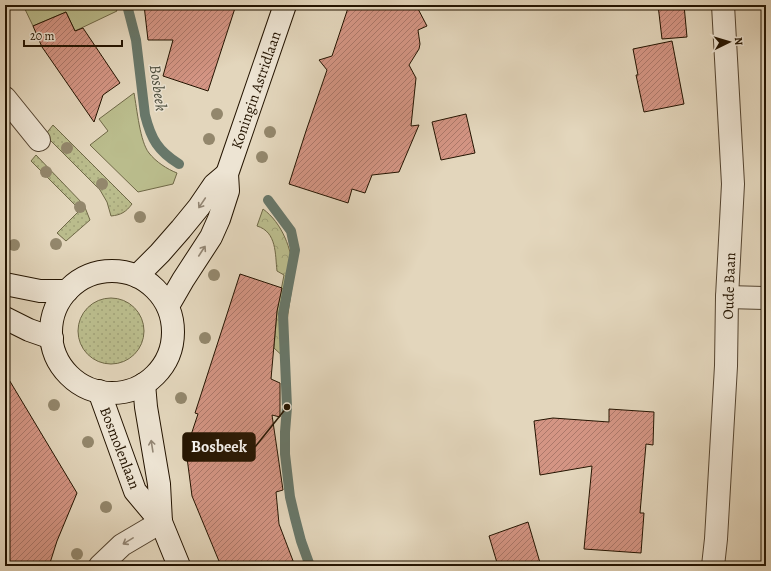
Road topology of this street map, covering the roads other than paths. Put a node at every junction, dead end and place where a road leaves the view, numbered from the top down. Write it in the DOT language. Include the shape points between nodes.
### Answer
graph roads {
  1 [pos="284,5"];
  2 [pos="723,5"];
  3 [pos="5,98"];
  4 [pos="39,140"];
  5 [pos="227,174"];
  6 [pos="137,276"];
  7 [pos="5,284"];
  8 [pos="67,291"];
  9 [pos="728,297"];
  10 [pos="766,298"];
  11 [pos="168,306"];
  12 [pos="5,318"];
  13 [pos="52,338"];
  14 [pos="144,384"];
  15 [pos="99,391"];
  16 [pos="161,522"];
  17 [pos="174,564"];
  18 [pos="100,566"];
  19 [pos="713,566"];
  1 -- 5 [label="main road, Koningin Astridlaan"];
  2 -- 9 [label="main road, Oude Baan" via="733,184"];
  3 -- 4 [label="main road"];
  5 -- 6 [label="main road, Koningin Astridlaan, one-way" via="214,185 182,229"];
  11 -- 5 [label="main road, Koningin Astridlaan, one-way" via="211,237 228,191"];
  6 -- 8 [label="main road" via="118,271 100,272 77,282"];
  6 -- 11 [label="main road" via="155,288"];
  7 -- 8 [label="main road" via="40,291"];
  8 -- 13 [label="main road" via="55,312"];
  9 -- 10 [label="main road"];
  9 -- 19 [label="main road, Oude Baan" via="726,374"];
  11 -- 14 [label="main road" via="173,328 171,350 160,369"];
  12 -- 13 [label="main road"];
  13 -- 15 [label="main road" via="54,350 67,372 76,381"];
  14 -- 15 [label="main road" via="122,392"];
  16 -- 14 [label="main road, Bosmolenlaan, one-way" via="159,484"];
  15 -- 16 [label="main road, Bosmolenlaan" via="135,491"];
  16 -- 17 [label="main road, Bosmolenlaan"];
  16 -- 18 [label="main road, one-way" via="122,545"];
}
